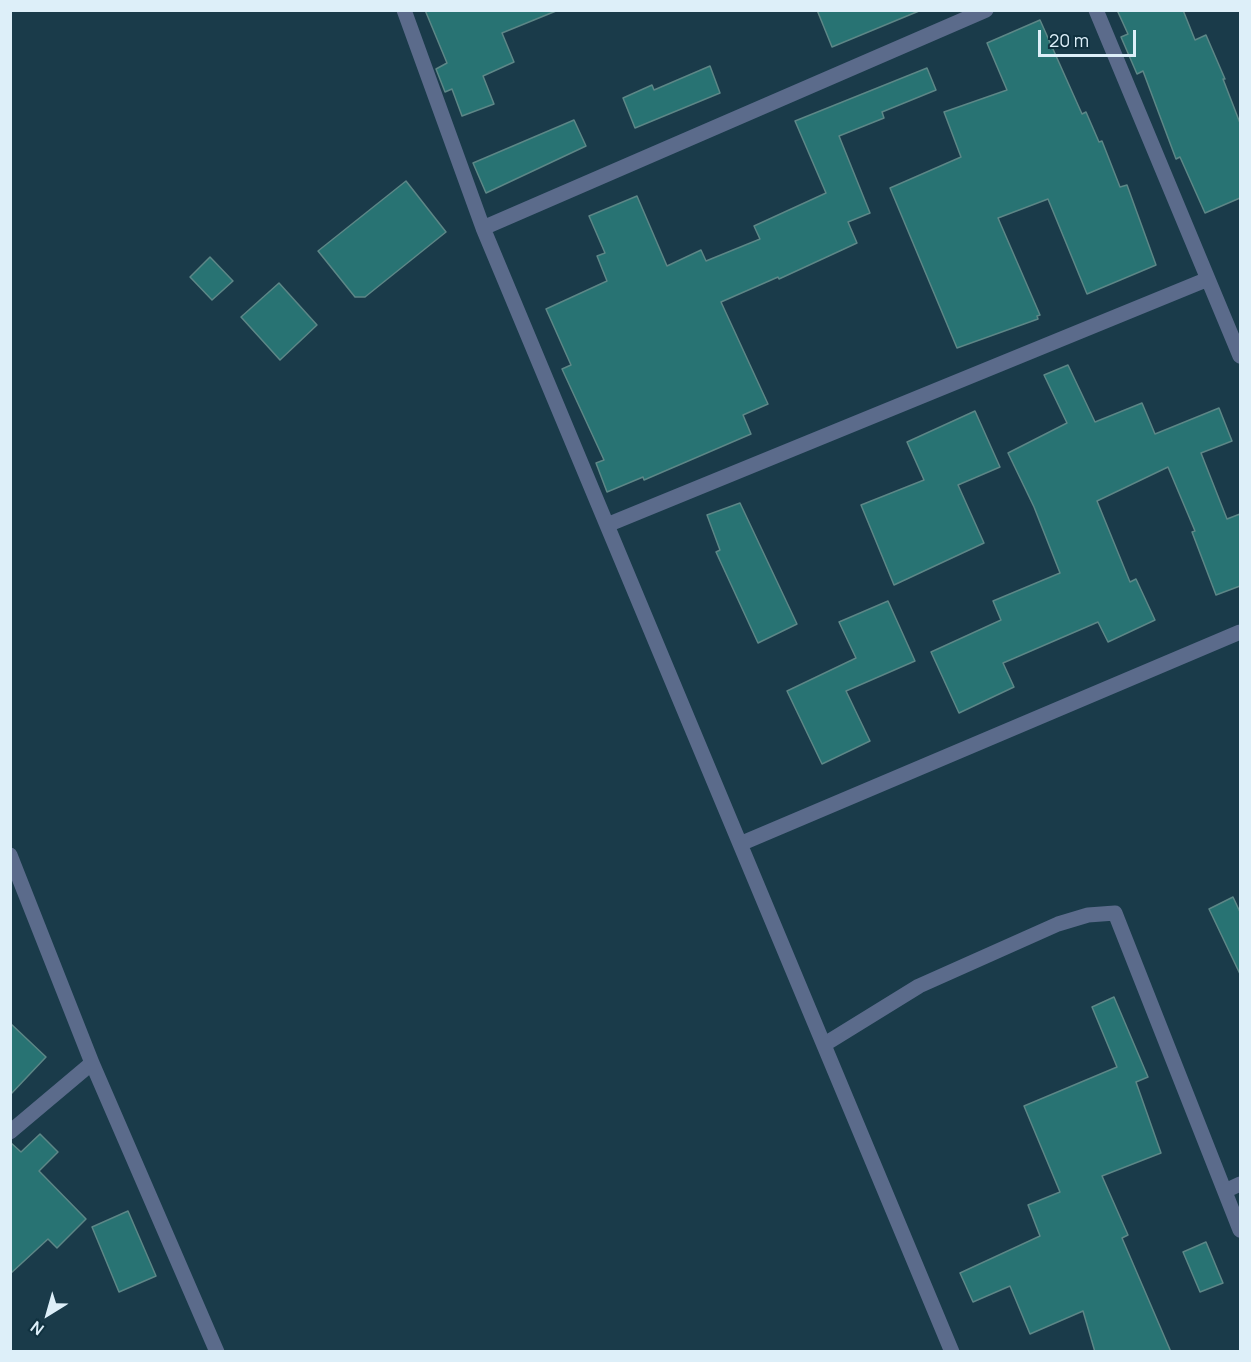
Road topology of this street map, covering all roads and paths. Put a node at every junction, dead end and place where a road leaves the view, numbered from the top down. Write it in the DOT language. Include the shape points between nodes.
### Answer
graph roads {
  1 [pos="404,10"];
  2 [pos="986,10"];
  3 [pos="1096,10"];
  4 [pos="483,228"];
  5 [pos="1208,279"];
  6 [pos="1240,356"];
  7 [pos="607,525"];
  8 [pos="1240,632"];
  9 [pos="740,844"];
  10 [pos="10,855"];
  11 [pos="825,1044"];
  12 [pos="92,1063"];
  13 [pos="10,1132"];
  14 [pos="1240,1184"];
  15 [pos="1225,1191"];
  16 [pos="1240,1230"];
  17 [pos="217,1352"];
  18 [pos="952,1352"];
  1 -- 4 [label="street"];
  2 -- 4 [label="street"];
  3 -- 5 [label="street"];
  4 -- 7 [label="street"];
  5 -- 6 [label="street"];
  5 -- 7 [label="street"];
  7 -- 9 [label="street"];
  8 -- 9 [label="street"];
  9 -- 11 [label="street"];
  10 -- 12 [label="street"];
  11 -- 15 [label="street" via="919,986 1058,924 1088,915 1115,914"];
  11 -- 18 [label="street"];
  12 -- 13 [label="street"];
  12 -- 17 [label="street"];
  14 -- 15 [label="street"];
  15 -- 16 [label="street"];
}
